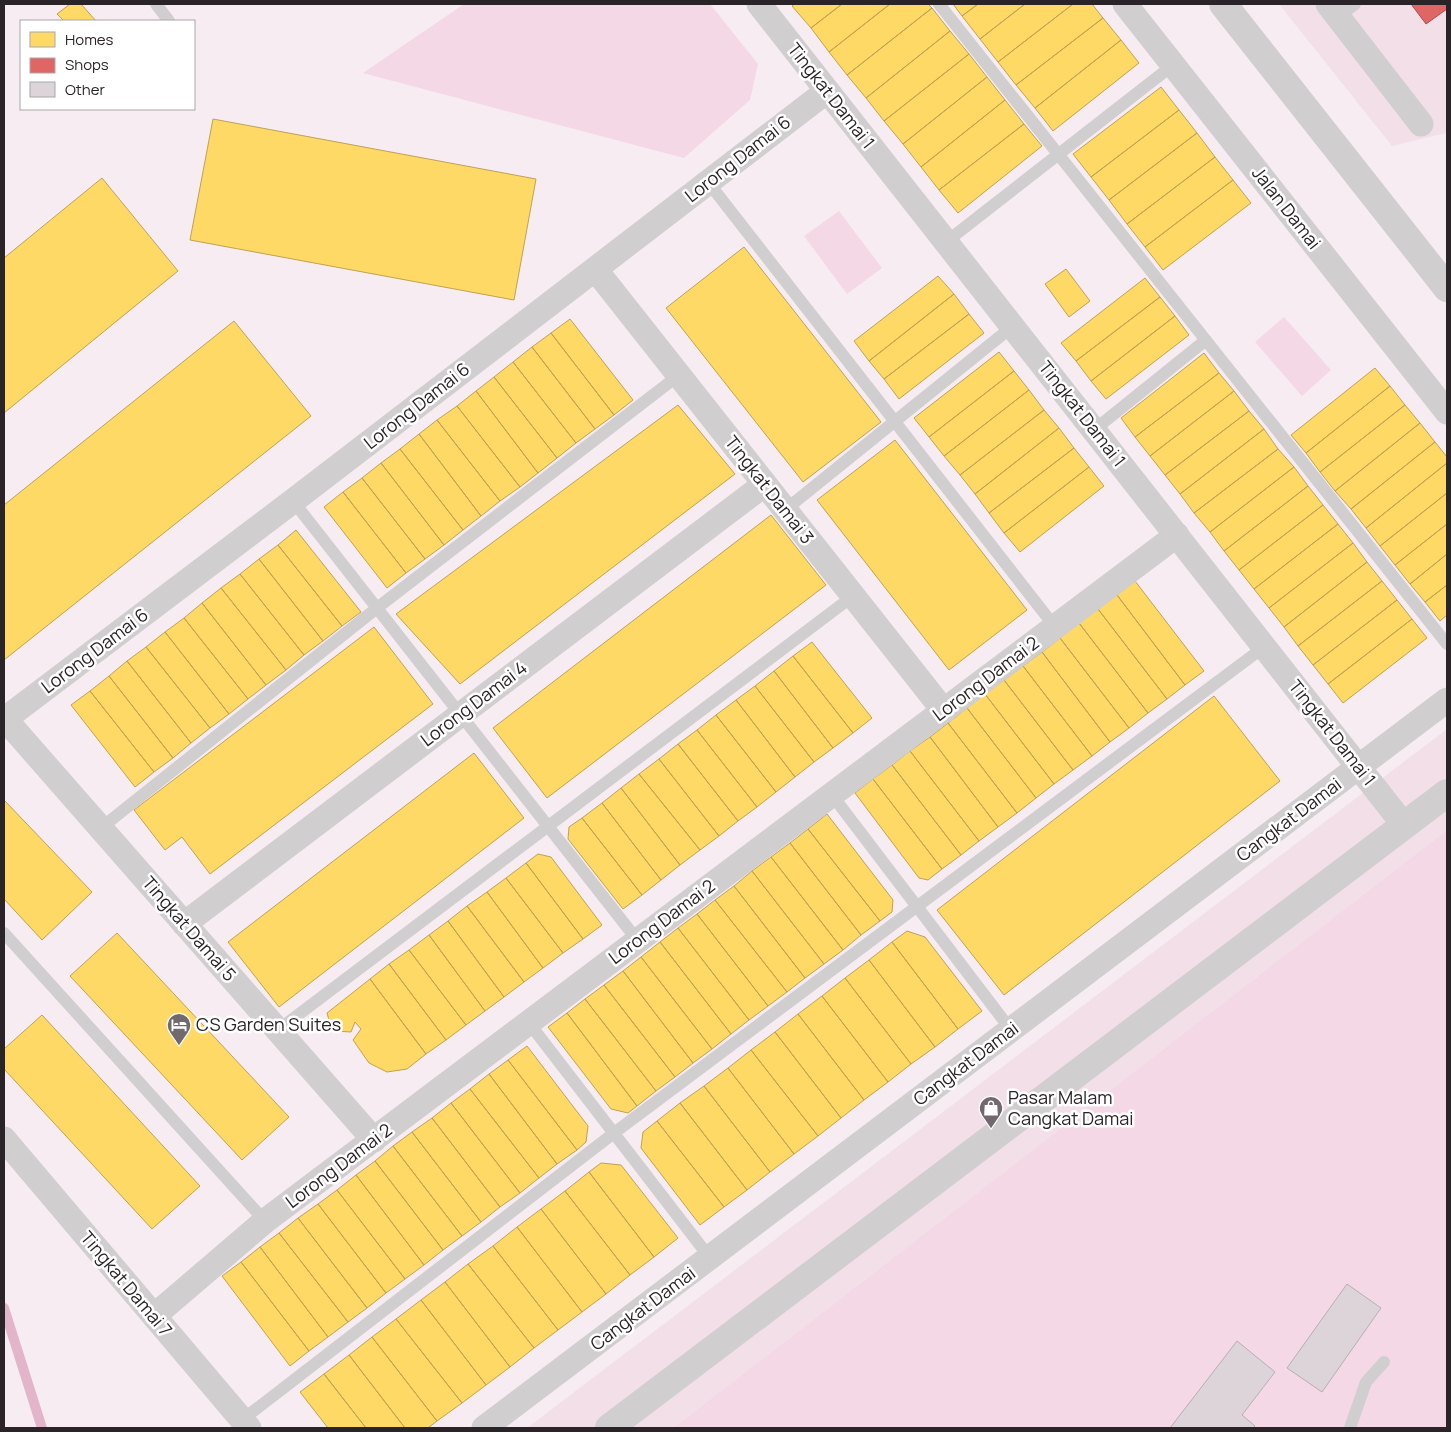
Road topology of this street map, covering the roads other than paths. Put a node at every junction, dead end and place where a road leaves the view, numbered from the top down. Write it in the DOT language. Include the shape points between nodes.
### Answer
graph roads {
  1 [pos="156,4"];
  2 [pos="759,4"];
  3 [pos="938,4"];
  4 [pos="1125,4"];
  5 [pos="1223,4"];
  6 [pos="1340,8"];
  7 [pos="168,20"];
  8 [pos="1173,65"];
  9 [pos="827,91"];
  10 [pos="1421,124"];
  11 [pos="1058,155"];
  12 [pos="708,182"];
  13 [pos="946,242"];
  14 [pos="595,269"];
  15 [pos="1447,288"];
  16 [pos="1012,326"];
  17 [pos="1206,340"];
  18 [pos="679,376"];
  19 [pos="1447,412"];
  20 [pos="895,422"];
  21 [pos="1094,430"];
  22 [pos="765,484"];
  23 [pos="293,501"];
  24 [pos="785,510"];
  25 [pos="1177,536"];
  26 [pos="853,596"];
  27 [pos="377,608"];
  28 [pos="1055,627"];
  29 [pos="1447,644"];
  30 [pos="1264,647"];
  31 [pos="1447,700"];
  32 [pos="944,711"];
  33 [pos="460,714"];
  34 [pos="5,718"];
  35 [pos="1359,768"];
  36 [pos="1447,793"];
  37 [pos="832,795"];
  38 [pos="1404,825"];
  39 [pos="548,827"];
  40 [pos="101,828"];
  41 [pos="917,905"];
  42 [pos="184,924"];
  43 [pos="4,933"];
  44 [pos="638,941"];
  45 [pos="529,1023"];
  46 [pos="278,1030"];
  47 [pos="1012,1030"];
  48 [pos="614,1133"];
  49 [pos="4,1139"];
  50 [pos="374,1140"];
  51 [pos="265,1221"];
  52 [pos="710,1258"];
  53 [pos="154,1316"];
  54 [pos="1384,1362"];
  55 [pos="245,1424"];
  56 [pos="484,1428"];
  57 [pos="609,1428"];
  58 [pos="1350,1428"];
  1 -- 7 [label="lane"];
  2 -- 9 [label="street, Tingkat Damai 1"];
  3 -- 11 [label="lane"];
  4 -- 8 [label="street, Jalan Damai"];
  5 -- 15 [label="street"];
  6 -- 10 [label="street"];
  8 -- 11 [label="lane"];
  8 -- 19 [label="street, Jalan Damai"];
  9 -- 12 [label="street, Lorong Damai 6"];
  9 -- 13 [label="street, Tingkat Damai 1"];
  11 -- 13 [label="lane"];
  11 -- 17 [label="lane"];
  12 -- 14 [label="street, Lorong Damai 6"];
  12 -- 20 [label="lane"];
  13 -- 16 [label="street, Tingkat Damai 1"];
  14 -- 18 [label="street, Tingkat Damai 3"];
  14 -- 23 [label="street, Lorong Damai 6"];
  16 -- 20 [label="lane"];
  16 -- 21 [label="street, Tingkat Damai 1"];
  17 -- 21 [label="lane"];
  17 -- 29 [label="lane"];
  18 -- 22 [label="street, Tingkat Damai 3"];
  18 -- 27 [label="lane"];
  20 -- 24 [label="lane"];
  20 -- 28 [label="lane"];
  21 -- 25 [label="street, Tingkat Damai 1"];
  22 -- 24 [label="street, Tingkat Damai 3"];
  22 -- 33 [label="street, Lorong Damai 4"];
  23 -- 27 [label="lane"];
  23 -- 34 [label="street, Lorong Damai 6"];
  24 -- 26 [label="street, Tingkat Damai 3"];
  25 -- 28 [label="street, Lorong Damai 2"];
  25 -- 30 [label="street, Tingkat Damai 1"];
  26 -- 32 [label="street, Tingkat Damai 3"];
  26 -- 39 [label="lane"];
  27 -- 33 [label="lane"];
  27 -- 40 [label="lane"];
  28 -- 32 [label="street, Lorong Damai 2"];
  30 -- 35 [label="street, Tingkat Damai 1"];
  30 -- 41 [label="lane"];
  31 -- 35 [label="street, Cangkat Damai"];
  32 -- 37 [label="street, Lorong Damai 2"];
  33 -- 39 [label="lane"];
  33 -- 42 [label="street, Lorong Damai 4"];
  34 -- 40 [label="street, Tingkat Damai 5"];
  35 -- 38 [label="street, Tingkat Damai 1"];
  35 -- 47 [label="street, Cangkat Damai"];
  36 -- 38 [label="street"];
  37 -- 41 [label="lane"];
  37 -- 44 [label="street, Lorong Damai 2"];
  38 -- 57 [label="street"];
  39 -- 44 [label="lane"];
  39 -- 46 [label="lane"];
  40 -- 42 [label="street, Tingkat Damai 5"];
  41 -- 47 [label="lane"];
  41 -- 48 [label="lane"];
  42 -- 46 [label="street, Tingkat Damai 5"];
  43 -- 51 [label="lane"];
  44 -- 45 [label="street, Lorong Damai 2"];
  45 -- 48 [label="lane"];
  45 -- 50 [label="street, Lorong Damai 2"];
  46 -- 50 [label="street, Tingkat Damai 5"];
  47 -- 52 [label="street, Cangkat Damai"];
  48 -- 52 [label="lane"];
  48 -- 55 [label="lane"];
  49 -- 53 [label="street, Tingkat Damai 7"];
  50 -- 51 [label="street, Lorong Damai 2"];
  51 -- 53 [label="street, Lorong Damai 2"];
  52 -- 56 [label="street, Cangkat Damai"];
  53 -- 55 [label="street, Tingkat Damai 7"];
  54 -- 58 [label="lane" via="1366,1382"];
}
